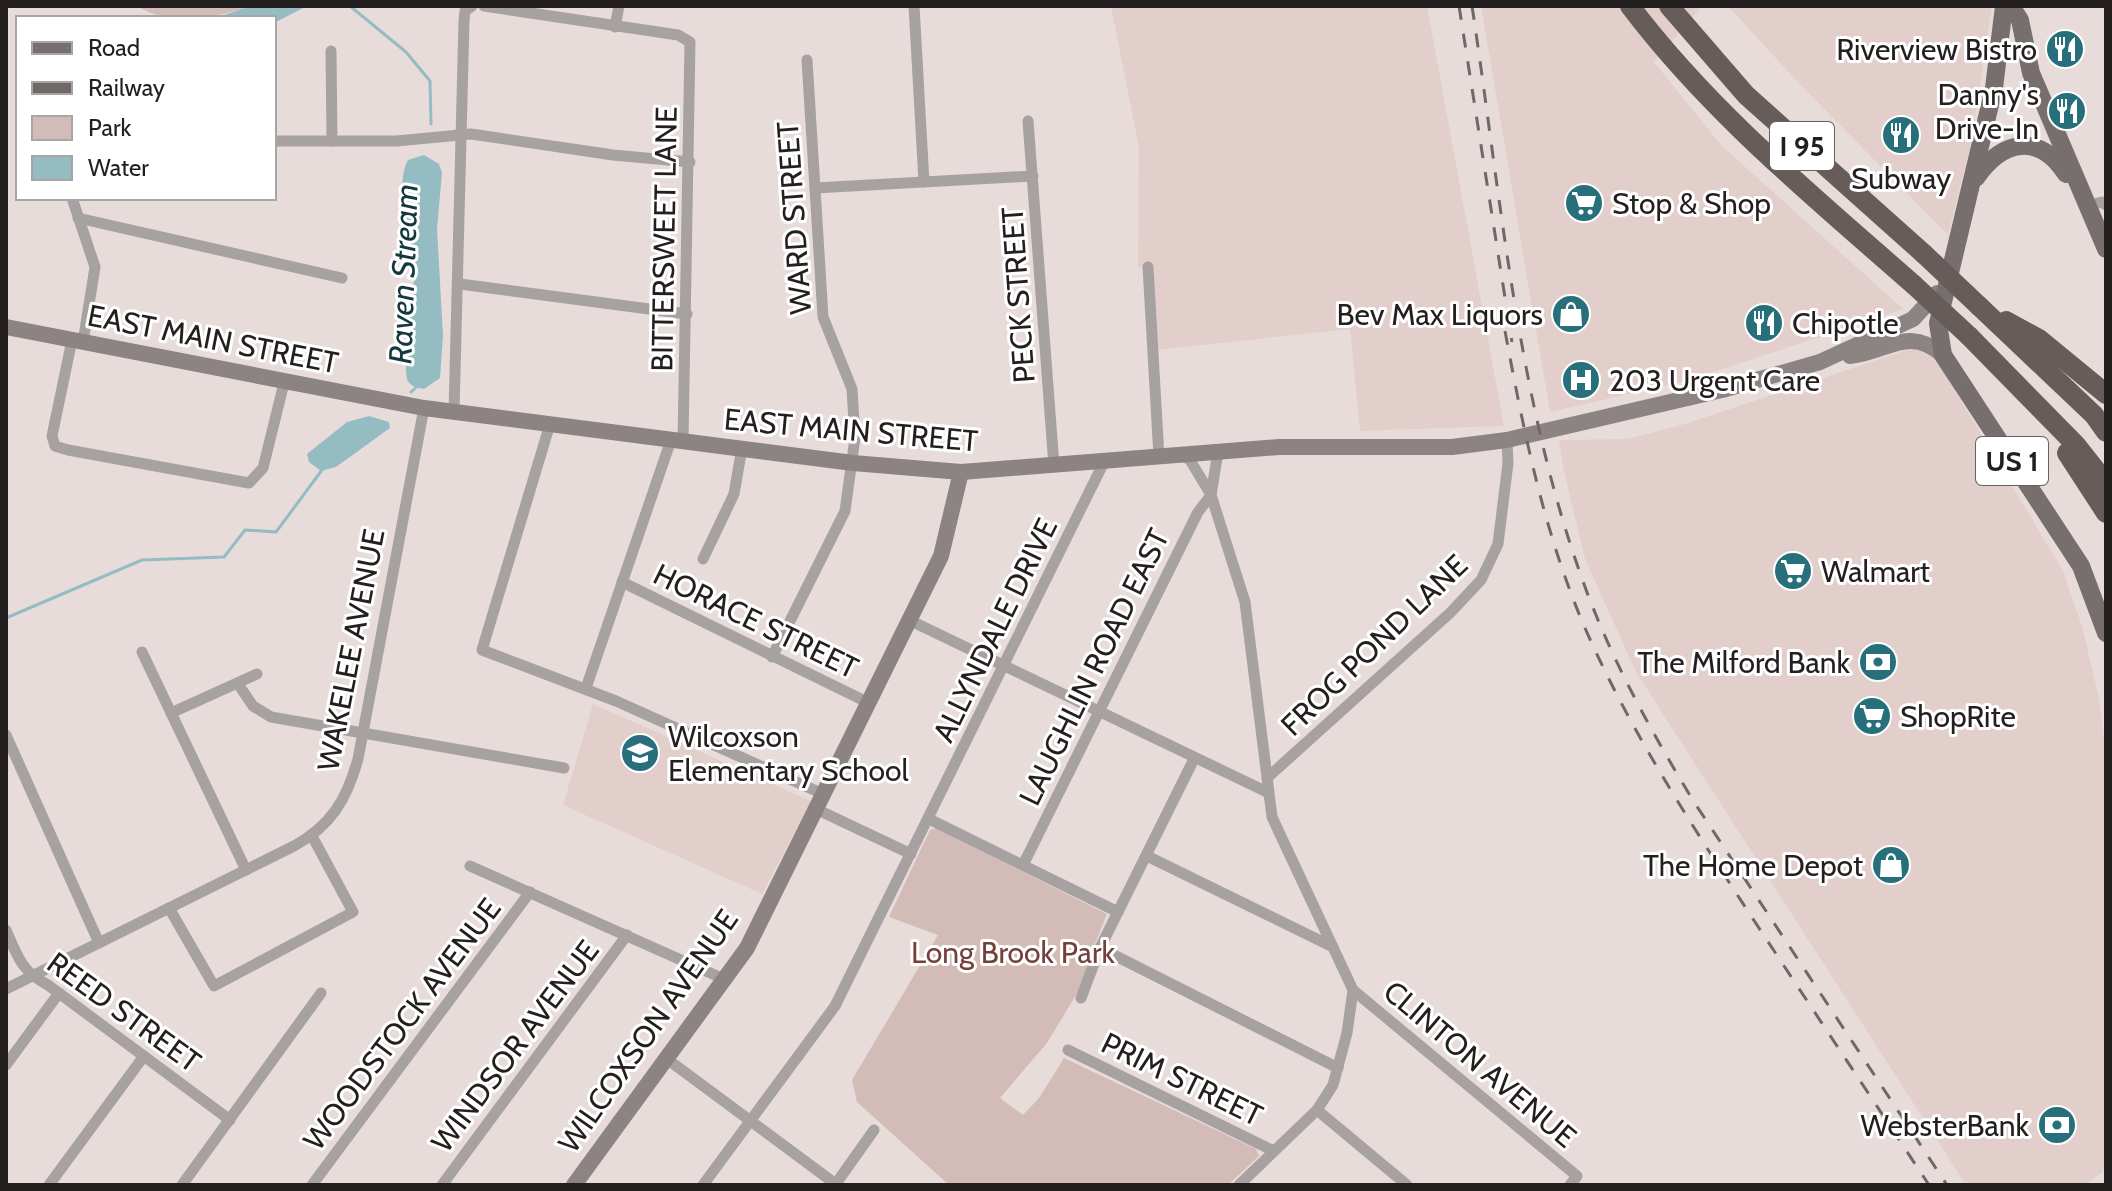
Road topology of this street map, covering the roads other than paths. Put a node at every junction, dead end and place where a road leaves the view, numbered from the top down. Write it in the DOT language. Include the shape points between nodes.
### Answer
graph roads {
  1 [pos="472,6"];
  2 [pos="484,6"];
  3 [pos="619,6"];
  4 [pos="914,6"];
  5 [pos="1630,6"];
  6 [pos="1669,6"];
  7 [pos="2004,6"];
  8 [pos="2011,6"];
  9 [pos="615,27"];
  10 [pos="331,51"];
  11 [pos="807,60"];
  12 [pos="1028,121"];
  13 [pos="462,134"];
  14 [pos="276,141"];
  15 [pos="332,141"];
  16 [pos="690,162"];
  17 [pos="1033,176"];
  18 [pos="1974,181"];
  19 [pos="924,182"];
  20 [pos="815,188"];
  21 [pos="2078,188"];
  22 [pos="73,200"];
  23 [pos="2106,205"];
  24 [pos="2086,206"];
  25 [pos="78,218"];
  26 [pos="2106,249"];
  27 [pos="1148,267"];
  28 [pos="1951,271"];
  29 [pos="342,278"];
  30 [pos="460,284"];
  31 [pos="1979,306"];
  32 [pos="687,314"];
  33 [pos="6,327"];
  34 [pos="78,341"];
  35 [pos="1943,355"];
  36 [pos="1833,358"];
  37 [pos="284,383"];
  38 [pos="2106,394"];
  39 [pos="2033,399"];
  40 [pos="424,408"];
  41 [pos="454,412"];
  42 [pos="550,424"];
  43 [pos="2106,432"];
  44 [pos="1507,440"];
  45 [pos="677,441"];
  46 [pos="742,448"];
  47 [pos="1218,452"];
  48 [pos="1181,455"];
  49 [pos="1159,457"];
  50 [pos="1104,462"];
  51 [pos="853,463"];
  52 [pos="1054,466"];
  53 [pos="961,472"];
  54 [pos="2106,483"];
  55 [pos="1211,495"];
  56 [pos="2106,513"];
  57 [pos="703,559"];
  58 [pos="2081,566"];
  59 [pos="622,582"];
  60 [pos="2103,592"];
  61 [pos="909,620"];
  62 [pos="2106,633"];
  63 [pos="142,652"];
  64 [pos="772,657"];
  65 [pos="1005,666"];
  66 [pos="257,674"];
  67 [pos="238,684"];
  68 [pos="586,688"];
  69 [pos="869,703"];
  70 [pos="1098,711"];
  71 [pos="171,713"];
  72 [pos="363,733"];
  73 [pos="6,735"];
  74 [pos="1194,759"];
  75 [pos="564,768"];
  76 [pos="1267,778"];
  77 [pos="1267,792"];
  78 [pos="819,801"];
  79 [pos="929,819"];
  80 [pos="312,836"];
  81 [pos="911,854"];
  82 [pos="1147,856"];
  83 [pos="1024,863"];
  84 [pos="470,866"];
  85 [pos="246,870"];
  86 [pos="530,892"];
  87 [pos="169,908"];
  88 [pos="1118,912"];
  89 [pos="6,930"];
  90 [pos="627,935"];
  91 [pos="99,943"];
  92 [pos="1333,947"];
  93 [pos="1100,948"];
  94 [pos="32,977"];
  95 [pos="726,980"];
  96 [pos="6,989"];
  97 [pos="1353,990"];
  98 [pos="59,993"];
  99 [pos="321,993"];
  100 [pos="1081,998"];
  101 [pos="1068,1050"];
  102 [pos="144,1056"];
  103 [pos="667,1059"];
  104 [pos="6,1065"];
  105 [pos="1338,1068"];
  106 [pos="1317,1110"];
  107 [pos="230,1120"];
  108 [pos="751,1120"];
  109 [pos="874,1130"];
  110 [pos="1274,1151"];
  111 [pos="1573,1180"];
  112 [pos="49,1185"];
  113 [pos="182,1185"];
  114 [pos="312,1185"];
  115 [pos="442,1185"];
  116 [pos="574,1185"];
  117 [pos="703,1185"];
  118 [pos="836,1185"];
  119 [pos="1239,1185"];
  120 [pos="1407,1185"];
  1 -- 13 [label="street" via="464,14"];
  2 -- 9 [label="street"];
  3 -- 9 [label="street"];
  4 -- 19 [label="street"];
  5 -- 39 [label="highway, I 95, bridge" via="1752,140"];
  6 -- 31 [label="highway, I 95, bridge" via="1746,95"];
  7 -- 18 [label="main road, US 1"];
  8 -- 21 [label="main road" via="2031,73"];
  9 -- 16 [label="street, BITTERSWEET LANE" via="688,39"];
  10 -- 15 [label="street"];
  11 -- 20 [label="street, WARD STREET"];
  12 -- 17 [label="street, PECK STREET"];
  13 -- 15 [label="street"];
  13 -- 16 [label="street"];
  13 -- 30 [label="street"];
  14 -- 15 [label="street"];
  16 -- 32 [label="street, BITTERSWEET LANE"];
  17 -- 19 [label="street"];
  17 -- 52 [label="street, PECK STREET"];
  18 -- 21 [label="main road" via="1998,154 2026,146 2050,155"];
  18 -- 28 [label="main road, US 1"];
  19 -- 20 [label="street"];
  20 -- 51 [label="street, WARD STREET" via="823,317 854,399"];
  21 -- 24 [label="main road"];
  22 -- 25 [label="street"];
  23 -- 24 [label="street"];
  24 -- 26 [label="main road"];
  25 -- 29 [label="street"];
  25 -- 34 [label="street" via="95,267"];
  27 -- 49 [label="street"];
  28 -- 35 [label="main road, US 1" via="1938,323"];
  28 -- 36 [label="main road, EAST MAIN STREET" via="1931,304 1913,319"];
  30 -- 32 [label="street"];
  30 -- 41 [label="street"];
  31 -- 38 [label="highway" via="2039,339"];
  31 -- 43 [label="highway, I 95"];
  32 -- 45 [label="street, BITTERSWEET LANE"];
  33 -- 34 [label="main road, EAST MAIN STREET"];
  34 -- 37 [label="main road, EAST MAIN STREET"];
  34 -- 37 [label="street" via="52,436 55,446 68,450 249,483 263,468"];
  35 -- 36 [label="main road, EAST MAIN STREET" via="1914,339"];
  35 -- 58 [label="main road, US 1"];
  36 -- 44 [label="main road, EAST MAIN STREET"];
  37 -- 40 [label="main road, EAST MAIN STREET"];
  39 -- 54 [label="highway, I 95"];
  39 -- 56 [label="highway"];
  40 -- 41 [label="main road, EAST MAIN STREET"];
  40 -- 72 [label="street, WAKELEE AVENUE"];
  41 -- 42 [label="main road, EAST MAIN STREET"];
  42 -- 45 [label="main road, EAST MAIN STREET"];
  42 -- 68 [label="street" via="482,650"];
  44 -- 47 [label="main road, EAST MAIN STREET" via="1452,447 1311,445"];
  44 -- 76 [label="street, FROG POND LANE" via="1498,544 1481,580"];
  45 -- 46 [label="main road, EAST MAIN STREET"];
  45 -- 59 [label="street, BITTERSWEET LANE"];
  46 -- 51 [label="main road, EAST MAIN STREET"];
  46 -- 57 [label="street" via="735,490"];
  47 -- 48 [label="main road, EAST MAIN STREET"];
  47 -- 55 [label="street"];
  48 -- 49 [label="main road, EAST MAIN STREET"];
  48 -- 55 [label="street" via="1190,460"];
  49 -- 50 [label="main road, EAST MAIN STREET"];
  50 -- 52 [label="main road, EAST MAIN STREET"];
  50 -- 65 [label="street, ALLYNDALE DRIVE"];
  51 -- 53 [label="main road, EAST MAIN STREET"];
  51 -- 64 [label="street, WARD STREET" via="845,511"];
  52 -- 53 [label="main road, EAST MAIN STREET"];
  53 -- 61 [label="main road, WILCOXSON AVENUE" via="944,547"];
  55 -- 70 [label="street, LAUGHLIN ROAD EAST"];
  55 -- 76 [label="street" via="1245,602"];
  58 -- 60 [label="main road"];
  58 -- 62 [label="main road, US 1"];
  59 -- 64 [label="street, HORACE STREET"];
  59 -- 68 [label="street, BITTERSWEET LANE"];
  61 -- 65 [label="street"];
  61 -- 69 [label="main road, WILCOXSON AVENUE"];
  63 -- 71 [label="street"];
  64 -- 69 [label="street, HORACE STREET"];
  65 -- 70 [label="street"];
  65 -- 79 [label="street, ALLYNDALE DRIVE"];
  66 -- 67 [label="street"];
  67 -- 71 [label="street"];
  67 -- 72 [label="street" via="264,715"];
  68 -- 78 [label="street"];
  69 -- 78 [label="main road, WILCOXSON AVENUE"];
  70 -- 74 [label="street"];
  70 -- 83 [label="street, LAUGHLIN ROAD EAST"];
  71 -- 85 [label="street"];
  72 -- 75 [label="street"];
  72 -- 80 [label="street, WAKELEE AVENUE" via="343,801"];
  73 -- 91 [label="street"];
  74 -- 77 [label="street"];
  74 -- 82 [label="street"];
  76 -- 77 [label="street"];
  77 -- 92 [label="street" via="1280,839"];
  78 -- 81 [label="street"];
  78 -- 95 [label="main road, WILCOXSON AVENUE"];
  79 -- 81 [label="street, ALLYNDALE DRIVE"];
  79 -- 83 [label="street"];
  80 -- 85 [label="street, WAKELEE AVENUE"];
  80 -- 87 [label="street" via="353,912 214,986"];
  81 -- 108 [label="street, ALLYNDALE DRIVE" via="831,1014"];
  82 -- 88 [label="street"];
  82 -- 92 [label="street"];
  83 -- 88 [label="street"];
  84 -- 86 [label="street"];
  85 -- 87 [label="street, WAKELEE AVENUE"];
  86 -- 90 [label="street"];
  86 -- 114 [label="street, WOODSTOCK AVENUE"];
  87 -- 91 [label="street, WAKELEE AVENUE"];
  88 -- 93 [label="street"];
  89 -- 94 [label="street, REED STREET"];
  90 -- 95 [label="street"];
  90 -- 115 [label="street, WINDSOR AVENUE"];
  91 -- 94 [label="street, WAKELEE AVENUE"];
  92 -- 97 [label="street"];
  93 -- 100 [label="street"];
  93 -- 105 [label="street"];
  94 -- 96 [label="street, WAKELEE AVENUE"];
  94 -- 98 [label="street, REED STREET"];
  95 -- 103 [label="main road, WILCOXSON AVENUE"];
  97 -- 105 [label="street"];
  97 -- 111 [label="street, CLINTON AVENUE"];
  98 -- 102 [label="street, REED STREET"];
  98 -- 104 [label="street"];
  99 -- 107 [label="street"];
  101 -- 110 [label="street, PRIM STREET"];
  102 -- 107 [label="street, REED STREET"];
  102 -- 112 [label="street"];
  103 -- 108 [label="street"];
  103 -- 116 [label="main road, WILCOXSON AVENUE"];
  105 -- 106 [label="street" via="1329,1095"];
  106 -- 110 [label="street"];
  106 -- 120 [label="street"];
  107 -- 113 [label="street"];
  108 -- 117 [label="street, ALLYNDALE DRIVE"];
  108 -- 118 [label="street"];
  109 -- 118 [label="street"];
  110 -- 119 [label="street"];
}
